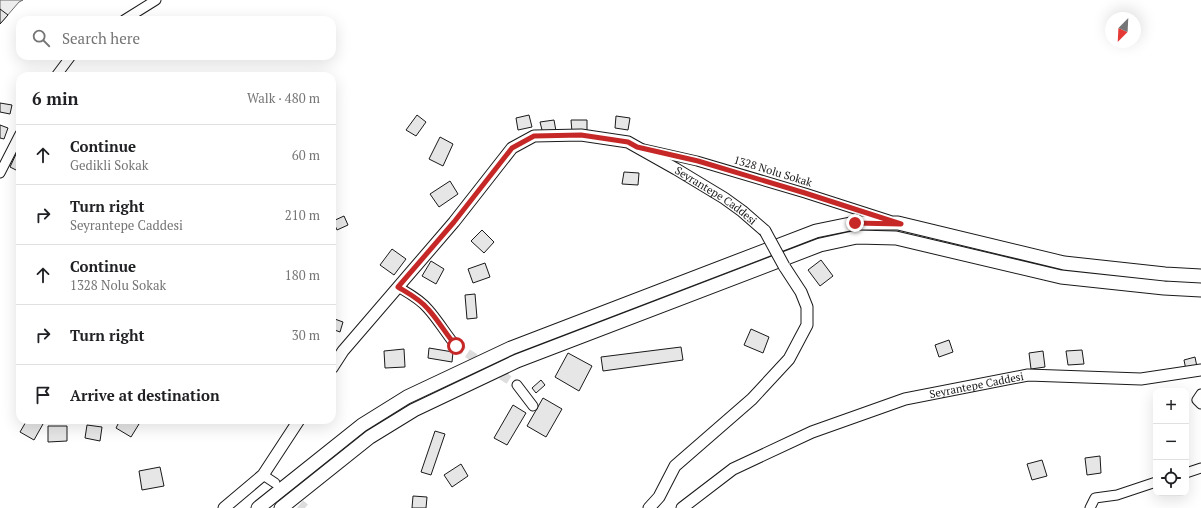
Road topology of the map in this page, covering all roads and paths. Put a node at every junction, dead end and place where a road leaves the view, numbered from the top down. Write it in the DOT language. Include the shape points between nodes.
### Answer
graph roads {
  1 [pos="156,0"];
  2 [pos="130,16"];
  3 [pos="68,60"];
  4 [pos="59,72"];
  5 [pos="16,142"];
  6 [pos="637,147"];
  7 [pos="0,173"];
  8 [pos="901,224"];
  9 [pos="1199,275"];
  10 [pos="398,287"];
  11 [pos="1201,290"];
  12 [pos="456,346"];
  13 [pos="336,362"];
  14 [pos="1201,370"];
  15 [pos="517,385"];
  16 [pos="1201,394"];
  17 [pos="1201,404"];
  18 [pos="533,406"];
  19 [pos="296,424"];
  20 [pos="1201,468"];
  21 [pos="1189,472"];
  22 [pos="263,475"];
  23 [pos="275,483"];
  24 [pos="1153,483"];
  25 [pos="224,508"];
  26 [pos="258,508"];
  27 [pos="281,508"];
  28 [pos="649,508"];
  29 [pos="682,508"];
  30 [pos="1090,508"];
  1 -- 2 [label="street"];
  3 -- 4 [label="street"];
  5 -- 7 [label="street"];
  6 -- 8 [label="street, 1328 Nolu Sokak" via="698,161"];
  6 -- 10 [label="street, Seyrantepe Caddesi" via="628,142 581,135 534,136 512,148 454,222"];
  6 -- 28 [label="street, Seyrantepe Caddesi, bridge" via="724,198 765,231 801,292 807,307 807,325 789,359 752,399 675,466 659,497"];
  8 -- 9 [label="main road" via="1064,263 1165,274"];
  8 -- 26 [label="main road" via="855,223 816,231 511,348 407,397 362,425"];
  10 -- 12 [label="street" via="427,308"];
  10 -- 13 [label="street, Seyrantepe Caddesi"];
  11 -- 27 [label="main road" via="1061,277 896,238 857,237 820,245 517,362 414,410 370,437"];
  14 -- 29 [label="street, Seyrantepe Caddesi" via="1141,379 1028,375 905,399 812,432 733,469"];
  15 -- 18 [label="street"];
  16 -- 17 [label="street" via="1197,400"];
  19 -- 22 [label="street"];
  20 -- 21 [label="street"];
  22 -- 23 [label="street"];
  22 -- 25 [label="street"];
  24 -- 30 [label="street" via="1117,495 1095,498"];
}
